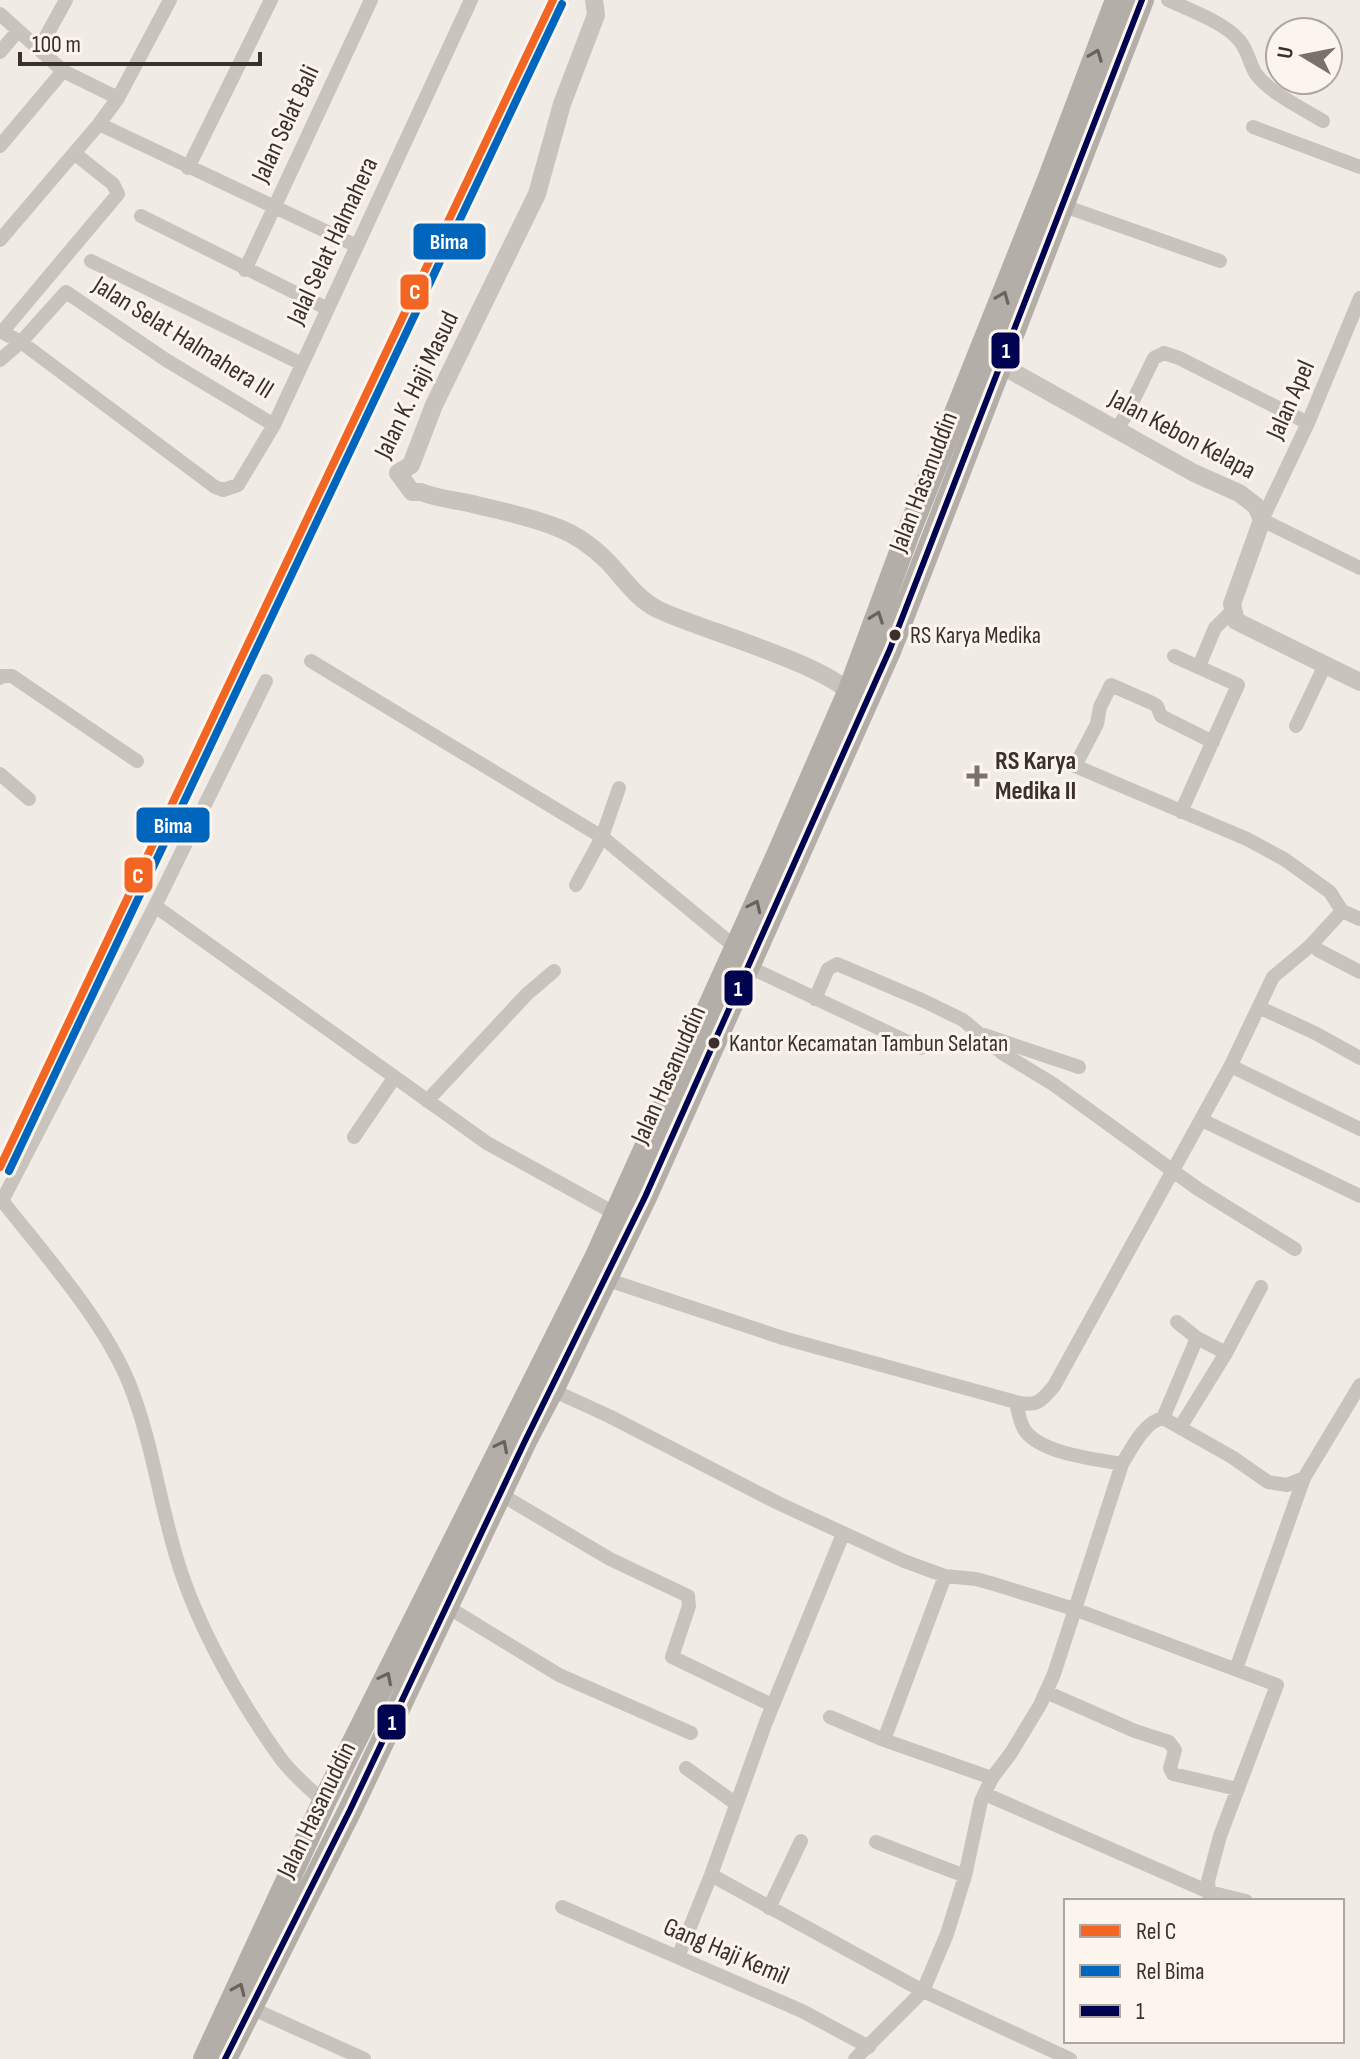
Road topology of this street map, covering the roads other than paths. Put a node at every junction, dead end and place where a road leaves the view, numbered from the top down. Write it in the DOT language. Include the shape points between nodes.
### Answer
graph roads {
  1 [pos="66,0"];
  2 [pos="170,0"];
  3 [pos="271,0"];
  4 [pos="371,0"];
  5 [pos="471,0"];
  6 [pos="594,0"];
  7 [pos="1117,0"];
  8 [pos="1142,0"];
  9 [pos="1168,0"];
  10 [pos="0,14"];
  11 [pos="18,31"];
  12 [pos="39,49"];
  13 [pos="0,52"];
  14 [pos="63,71"];
  15 [pos="118,98"];
  16 [pos="1323,121"];
  17 [pos="99,124"];
  18 [pos="1253,127"];
  19 [pos="0,146"];
  20 [pos="74,153"];
  21 [pos="1360,167"];
  22 [pos="188,168"];
  23 [pos="1061,205"];
  24 [pos="274,207"];
  25 [pos="141,216"];
  26 [pos="0,240"];
  27 [pos="357,246"];
  28 [pos="91,261"];
  29 [pos="1220,261"];
  30 [pos="245,270"];
  31 [pos="1360,298"];
  32 [pos="328,309"];
  33 [pos="1,331"];
  34 [pos="21,342"];
  35 [pos="0,360"];
  36 [pos="990,360"];
  37 [pos="302,364"];
  38 [pos="1308,423"];
  39 [pos="274,425"];
  40 [pos="1116,430"];
  41 [pos="1262,520"];
  42 [pos="1360,568"];
  43 [pos="1232,611"];
  44 [pos="1174,656"];
  45 [pos="311,661"];
  46 [pos="1325,665"];
  47 [pos="1199,666"];
  48 [pos="0,678"];
  49 [pos="266,681"];
  50 [pos="1360,682"];
  51 [pos="856,699"];
  52 [pos="1296,726"];
  53 [pos="1213,742"];
  54 [pos="137,761"];
  55 [pos="0,774"];
  56 [pos="619,788"];
  57 [pos="29,799"];
  58 [pos="1181,812"];
  59 [pos="602,837"];
  60 [pos="576,885"];
  61 [pos="155,906"];
  62 [pos="1342,911"];
  63 [pos="1360,919"];
  64 [pos="1318,950"];
  65 [pos="742,957"];
  66 [pos="554,971"];
  67 [pos="1360,972"];
  68 [pos="815,999"];
  69 [pos="1267,1011"];
  70 [pos="983,1035"];
  71 [pos="921,1048"];
  72 [pos="1360,1058"];
  73 [pos="1079,1067"];
  74 [pos="1237,1069"];
  75 [pos="394,1078"];
  76 [pos="427,1101"];
  77 [pos="1208,1123"];
  78 [pos="1360,1129"];
  79 [pos="354,1137"];
  80 [pos="1173,1171"];
  81 [pos="1360,1196"];
  82 [pos="1,1200"];
  83 [pos="616,1214"];
  84 [pos="1295,1249"];
  85 [pos="605,1279"];
  86 [pos="1261,1287"];
  87 [pos="1177,1322"];
  88 [pos="1197,1338"];
  89 [pos="1226,1353"];
  90 [pos="1360,1385"];
  91 [pos="552,1390"];
  92 [pos="1016,1402"];
  93 [pos="1163,1418"];
  94 [pos="1181,1426"];
  95 [pos="1122,1464"];
  96 [pos="1304,1478"];
  97 [pos="500,1494"];
  98 [pos="843,1534"];
  99 [pos="945,1576"];
  100 [pos="446,1606"];
  101 [pos="1074,1609"];
  102 [pos="1236,1669"];
  103 [pos="1046,1692"];
  104 [pos="772,1705"];
  105 [pos="830,1717"];
  106 [pos="691,1733"];
  107 [pos="884,1740"];
  108 [pos="686,1768"];
  109 [pos="992,1778"];
  110 [pos="1237,1789"];
  111 [pos="985,1794"];
  112 [pos="324,1802"];
  113 [pos="735,1803"];
  114 [pos="801,1841"];
  115 [pos="876,1842"];
  116 [pos="711,1875"];
  117 [pos="965,1876"];
  118 [pos="1210,1896"];
  119 [pos="1232,1899"];
  120 [pos="562,1907"];
  121 [pos="769,1908"];
  122 [pos="678,1957"];
  123 [pos="923,1991"];
  124 [pos="251,2008"];
  125 [pos="869,2047"];
  126 [pos="333,2053"];
  127 [pos="205,2059"];
  128 [pos="225,2059"];
  129 [pos="364,2059"];
  130 [pos="855,2059"];
  131 [pos="1070,2059"];
  1 -- 12 [label="street"];
  2 -- 15 [label="street"];
  3 -- 22 [label="street"];
  4 -- 24 [label="street, Jalan Selat Bali"];
  5 -- 27 [label="street, Jalal Selat Halmahera"];
  6 -- 51 [label="street, Jalan K. Haji Masud" via="596,15 562,104 537,194 434,405 411,465 398,473 412,492 559,528 607,561 656,609 809,669"];
  36 -- 7 [label="highway, Jalan Hasanuddin, one-way"];
  8 -- 23 [label="highway, Jalan Hasanuddin"];
  9 -- 16 [label="street" via="1238,38 1257,74"];
  10 -- 11 [label="street"];
  11 -- 13 [label="street"];
  11 -- 14 [label="street"];
  14 -- 15 [label="street"];
  14 -- 19 [label="street"];
  15 -- 17 [label="street"];
  17 -- 20 [label="street"];
  17 -- 22 [label="street"];
  18 -- 21 [label="street"];
  20 -- 26 [label="street"];
  20 -- 33 [label="street" via="118,194"];
  22 -- 24 [label="street"];
  23 -- 29 [label="street"];
  23 -- 36 [label="highway, Jalan Hasanuddin"];
  24 -- 27 [label="street"];
  24 -- 30 [label="street, Jalan Selat Bali"];
  25 -- 30 [label="street"];
  27 -- 32 [label="street, Jalal Selat Halmahera"];
  28 -- 37 [label="street"];
  30 -- 32 [label="street"];
  31 -- 38 [label="street, Jalan Apel"];
  32 -- 37 [label="street, Jalal Selat Halmahera"];
  33 -- 34 [label="street"];
  34 -- 35 [label="street"];
  34 -- 39 [label="street, Jalan Selat Halmahera III" via="66,292"];
  34 -- 39 [label="street, Jalal Selat Halmahera" via="223,490 238,485"];
  36 -- 40 [label="street, Jalan Kebon Kelapa"];
  36 -- 51 [label="highway, Jalan Hasanuddin" via="890,649"];
  37 -- 39 [label="street, Jalal Selat Halmahera"];
  38 -- 40 [label="street" via="1164,353 1154,358"];
  38 -- 41 [label="street, Jalan Apel"];
  40 -- 41 [label="street, Jalan Kebon Kelapa" via="1239,493 1256,506"];
  41 -- 42 [label="street"];
  41 -- 43 [label="street, Jalan Kebon Kelapa"];
  43 -- 46 [label="street" via="1244,626"];
  43 -- 47 [label="street" via="1215,628"];
  44 -- 47 [label="street"];
  45 -- 59 [label="street"];
  46 -- 50 [label="street"];
  46 -- 52 [label="street"];
  47 -- 53 [label="street" via="1238,685"];
  48 -- 54 [label="street" via="12,676"];
  49 -- 61 [label="street"];
  51 -- 65 [label="highway, Jalan Hasanuddin"];
  53 -- 58 [label="street"];
  53 -- 58 [label="street" via="1161,716 1152,703 1111,685 1100,707 1075,766"];
  55 -- 57 [label="street"];
  56 -- 59 [label="street"];
  58 -- 62 [label="street" via="1284,859 1330,892"];
  59 -- 60 [label="street"];
  59 -- 65 [label="street"];
  61 -- 75 [label="street"];
  61 -- 82 [label="street"];
  62 -- 63 [label="street"];
  62 -- 80 [label="street" via="1273,977"];
  64 -- 67 [label="street"];
  65 -- 68 [label="street"];
  65 -- 83 [label="highway, Jalan Hasanuddin"];
  65 -- 85 [label="highway, Jalan Hasanuddin"];
  66 -- 76 [label="street"];
  68 -- 70 [label="street" via="828,969 837,964 924,1001"];
  68 -- 71 [label="street"];
  69 -- 72 [label="street"];
  70 -- 73 [label="street"];
  70 -- 80 [label="street"];
  74 -- 78 [label="street"];
  75 -- 76 [label="street"];
  75 -- 79 [label="street"];
  76 -- 83 [label="street" via="487,1143"];
  77 -- 81 [label="street"];
  80 -- 84 [label="street"];
  80 -- 92 [label="street" via="1054,1386 1041,1402"];
  82 -- 112 [label="street" via="66,1281 121,1367 150,1445 177,1559 206,1634 281,1759"];
  112 -- 83 [label="highway, Jalan Hasanuddin, one-way"];
  85 -- 91 [label="highway, Jalan Hasanuddin"];
  85 -- 92 [label="street" via="783,1338"];
  86 -- 89 [label="street"];
  87 -- 88 [label="street"];
  88 -- 89 [label="street"];
  88 -- 93 [label="street"];
  89 -- 94 [label="street"];
  90 -- 96 [label="street"];
  91 -- 97 [label="highway, Jalan Hasanuddin"];
  91 -- 98 [label="street"];
  92 -- 95 [label="street" via="1024,1430 1038,1443"];
  93 -- 94 [label="street"];
  93 -- 95 [label="street" via="1149,1426"];
  94 -- 96 [label="street" via="1268,1482 1287,1485"];
  95 -- 101 [label="street"];
  96 -- 102 [label="street"];
  97 -- 100 [label="highway, Jalan Hasanuddin"];
  97 -- 104 [label="street" via="610,1559 688,1596 672,1657"];
  98 -- 99 [label="street"];
  98 -- 104 [label="street"];
  99 -- 101 [label="street" via="976,1579"];
  99 -- 107 [label="street"];
  100 -- 106 [label="street" via="559,1675"];
  100 -- 124 [label="highway, Jalan Hasanuddin"];
  101 -- 102 [label="street"];
  101 -- 103 [label="street"];
  102 -- 110 [label="street" via="1277,1685"];
  103 -- 109 [label="street"];
  103 -- 110 [label="street" via="1169,1742 1175,1750 1173,1774"];
  104 -- 113 [label="street"];
  105 -- 107 [label="street"];
  107 -- 109 [label="street"];
  108 -- 113 [label="street"];
  109 -- 111 [label="street"];
  110 -- 118 [label="street" via="1208,1881"];
  111 -- 117 [label="street"];
  111 -- 118 [label="street"];
  127 -- 112 [label="highway, Jalan Hasanuddin, one-way"];
  113 -- 116 [label="street"];
  114 -- 121 [label="street"];
  115 -- 117 [label="street"];
  116 -- 121 [label="street"];
  116 -- 122 [label="street"];
  117 -- 123 [label="street"];
  118 -- 119 [label="street"];
  120 -- 122 [label="street, Gang Haji Kemil"];
  121 -- 123 [label="street"];
  122 -- 125 [label="street, Gang Haji Kemil" via="824,2021"];
  123 -- 125 [label="street"];
  123 -- 131 [label="street"];
  124 -- 126 [label="street"];
  124 -- 128 [label="highway, Jalan Hasanuddin"];
  125 -- 130 [label="street"];
  126 -- 129 [label="street"];
}
